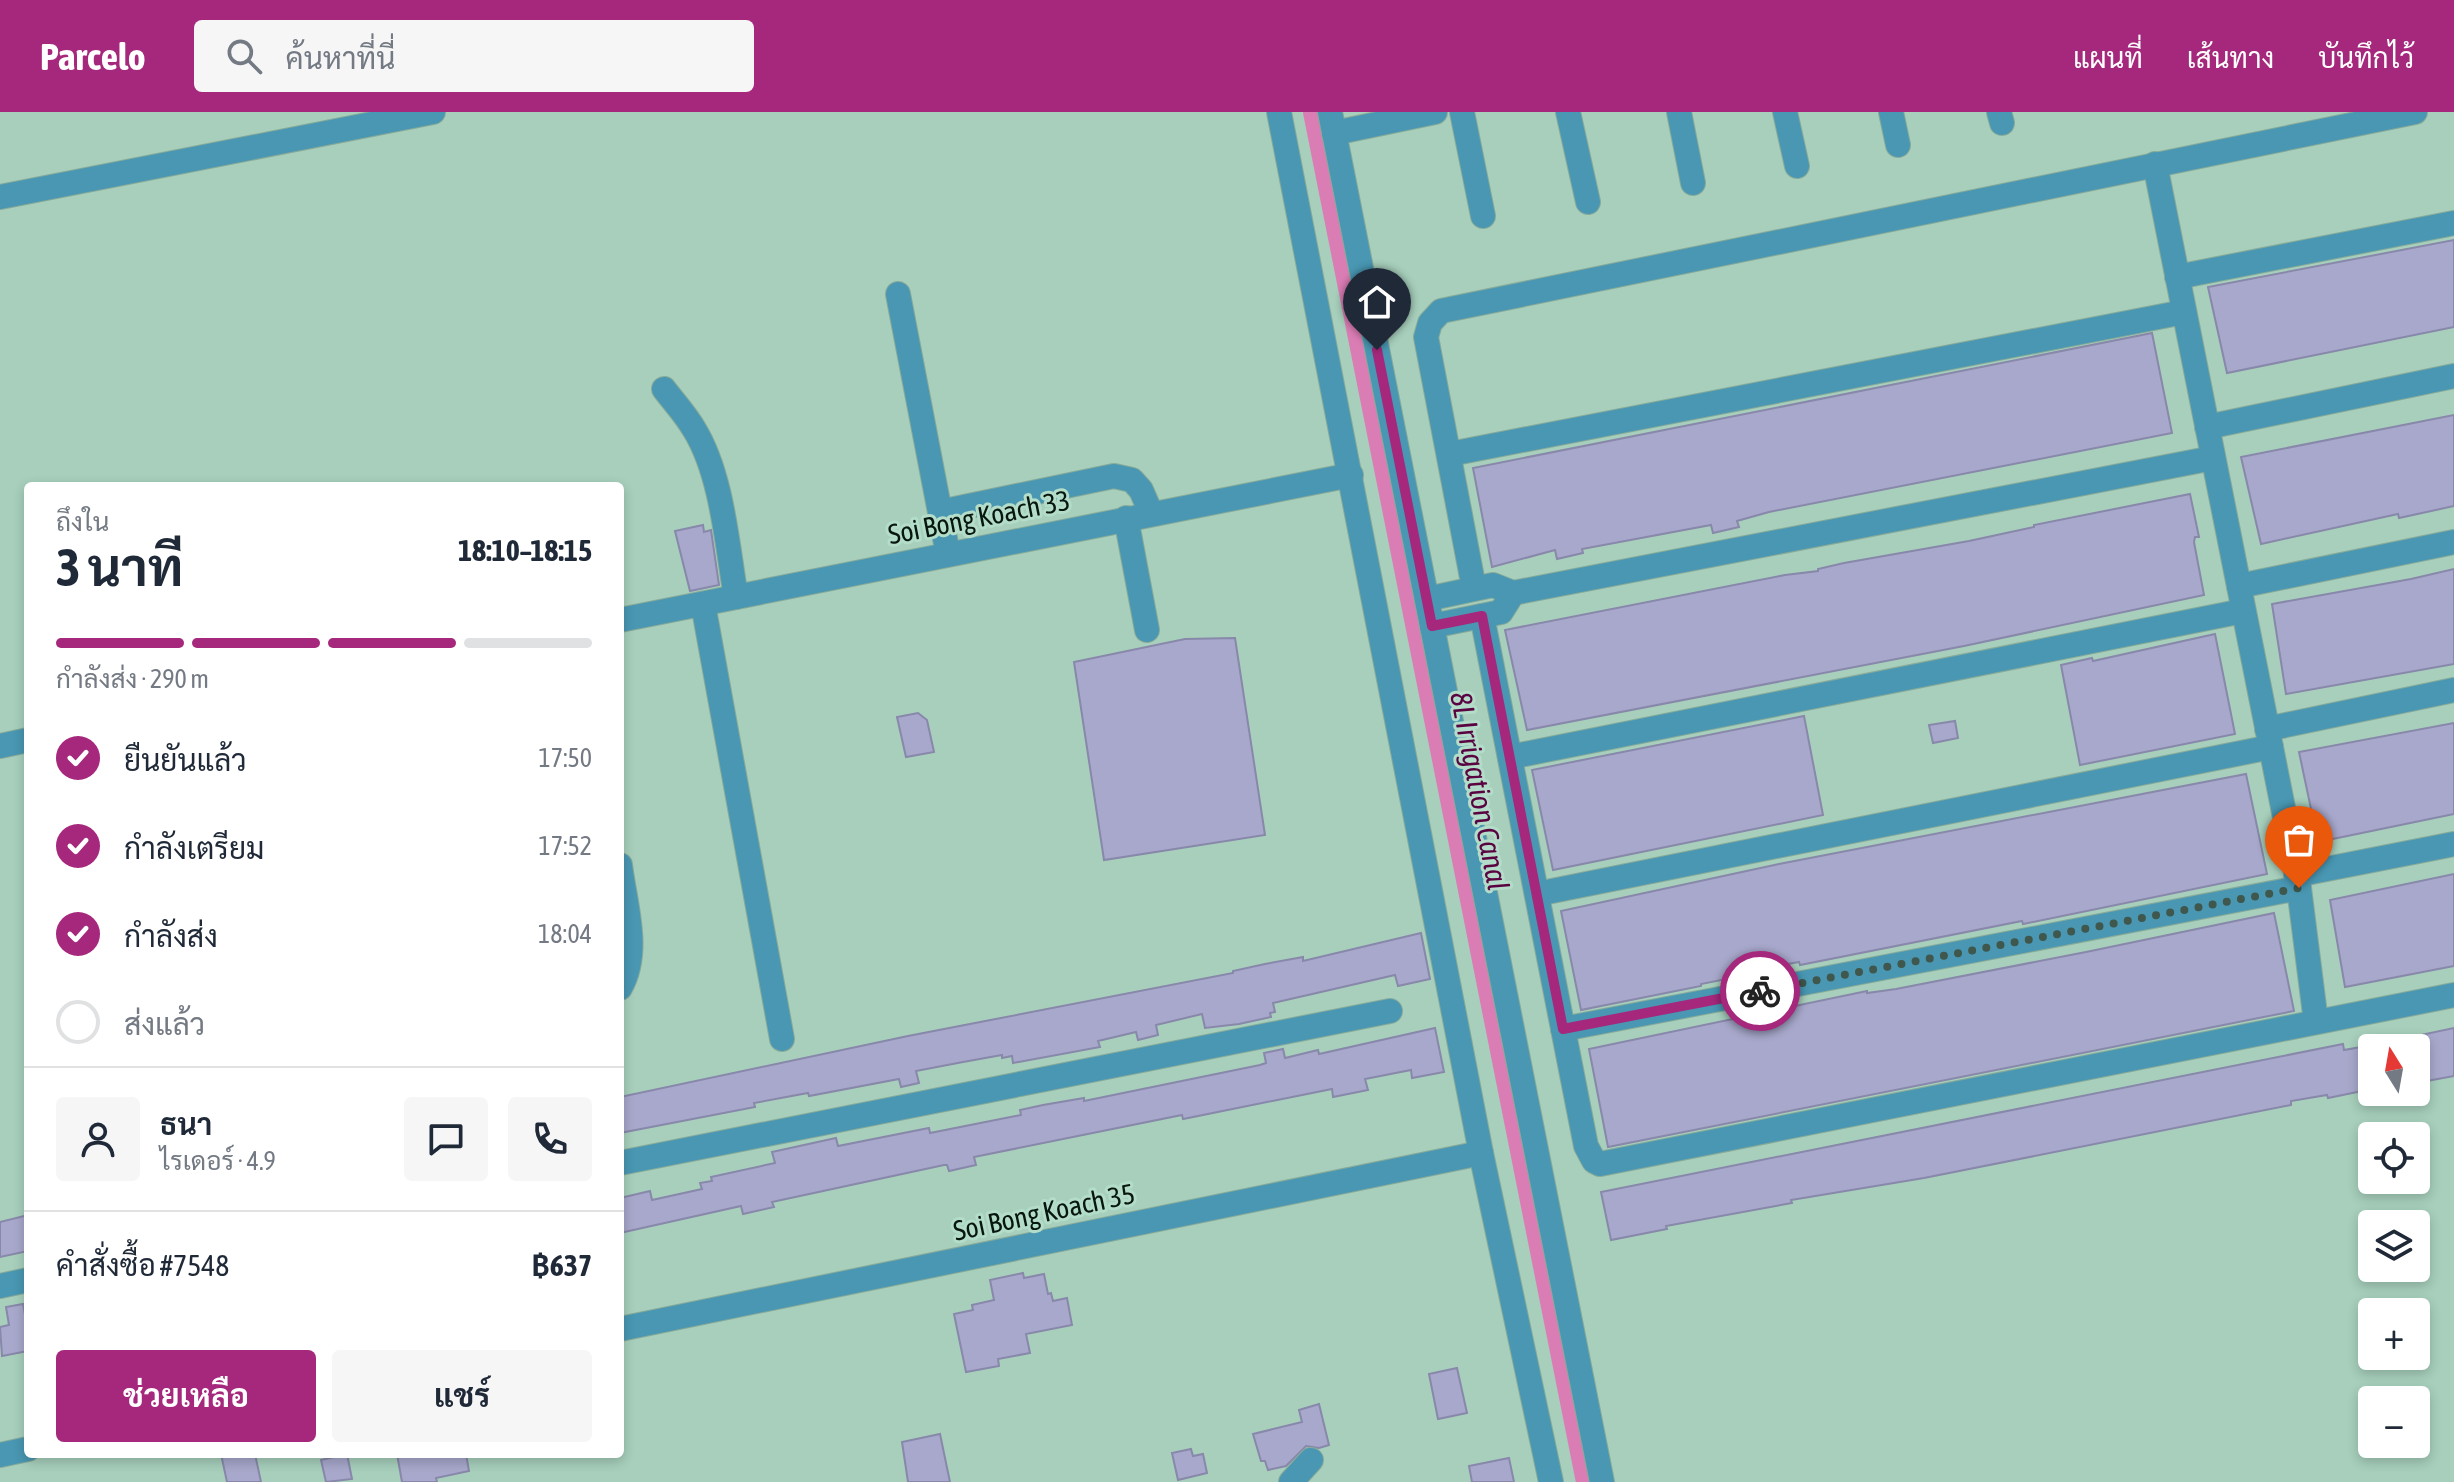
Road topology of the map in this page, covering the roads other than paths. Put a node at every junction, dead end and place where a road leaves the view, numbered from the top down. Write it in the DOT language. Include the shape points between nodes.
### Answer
graph roads {
  1 [pos="433,112"];
  2 [pos="1279,112"];
  3 [pos="1435,112"];
  4 [pos="1462,112"];
  5 [pos="1568,112"];
  6 [pos="1679,112"];
  7 [pos="1785,112"];
  8 [pos="1891,112"];
  9 [pos="2415,112"];
  10 [pos="1332,122"];
  11 [pos="1898,145"];
  12 [pos="2155,164"];
  13 [pos="1797,166"];
  14 [pos="1693,183"];
  15 [pos="0,197"];
  16 [pos="1588,202"];
  17 [pos="1483,216"];
  18 [pos="2454,223"];
  19 [pos="2177,277"];
  20 [pos="898,294"];
  21 [pos="2184,312"];
  22 [pos="2454,376"];
  23 [pos="664,389"];
  24 [pos="2207,427"];
  25 [pos="1450,454"];
  26 [pos="2213,458"];
  27 [pos="1351,475"];
  28 [pos="940,512"];
  29 [pos="1151,513"];
  30 [pos="1126,518"];
  31 [pos="2454,542"];
  32 [pos="948,554"];
  33 [pos="2239,586"];
  34 [pos="1474,588"];
  35 [pos="1513,593"];
  36 [pos="736,597"];
  37 [pos="1427,599"];
  38 [pos="703,604"];
  39 [pos="2243,611"];
  40 [pos="1482,616"];
  41 [pos="624,619"];
  42 [pos="1432,626"];
  43 [pos="1147,630"];
  44 [pos="2454,690"];
  45 [pos="2269,738"];
  46 [pos="24,741"];
  47 [pos="0,746"];
  48 [pos="1510,757"];
  49 [pos="2454,844"];
  50 [pos="2298,881"];
  51 [pos="624,894"];
  52 [pos="1537,894"];
  53 [pos="624,981"];
  54 [pos="2454,995"];
  55 [pos="1390,1011"];
  56 [pos="2316,1022"];
  57 [pos="1563,1029"];
  58 [pos="782,1039"];
  59 [pos="1481,1153"];
  60 [pos="624,1162"];
  61 [pos="24,1281"];
  62 [pos="0,1286"];
  63 [pos="624,1328"];
  64 [pos="24,1450"];
  65 [pos="0,1455"];
  66 [pos="1311,1460"];
  67 [pos="1291,1482"];
  68 [pos="1551,1482"];
  69 [pos="1602,1482"];
  1 -- 15 [label="street"];
  2 -- 27 [label="street"];
  3 -- 10 [label="street"];
  4 -- 17 [label="street"];
  5 -- 16 [label="street"];
  6 -- 14 [label="street"];
  7 -- 13 [label="street"];
  8 -- 11 [label="street"];
  9 -- 12 [label="street"];
  10 -- 37 [label="street"];
  12 -- 19 [label="street"];
  12 -- 25 [label="street" via="1441,311 1426,337"];
  18 -- 19 [label="street"];
  19 -- 21 [label="street"];
  20 -- 28 [label="street"];
  21 -- 24 [label="street"];
  21 -- 25 [label="street"];
  22 -- 24 [label="street"];
  23 -- 36 [label="street" via="704,449 723,516"];
  24 -- 26 [label="street"];
  25 -- 34 [label="street"];
  26 -- 33 [label="street"];
  26 -- 35 [label="street"];
  27 -- 29 [label="street, Soi Bong Koach 33"];
  27 -- 59 [label="street"];
  28 -- 29 [label="street" via="1114,476 1132,480"];
  28 -- 32 [label="street"];
  29 -- 30 [label="street, Soi Bong Koach 33"];
  30 -- 32 [label="street, Soi Bong Koach 33"];
  30 -- 43 [label="street"];
  31 -- 33 [label="street"];
  32 -- 36 [label="street, Soi Bong Koach 33"];
  33 -- 39 [label="street"];
  34 -- 35 [label="street" via="1493,585"];
  34 -- 37 [label="street"];
  35 -- 40 [label="street" via="1501,612"];
  36 -- 38 [label="street, Soi Bong Koach 33"];
  37 -- 42 [label="street"];
  38 -- 41 [label="street, Soi Bong Koach 33"];
  38 -- 58 [label="street"];
  39 -- 45 [label="street"];
  39 -- 48 [label="street"];
  40 -- 42 [label="street"];
  40 -- 48 [label="street"];
  42 -- 69 [label="street"];
  44 -- 45 [label="street"];
  45 -- 50 [label="street"];
  45 -- 52 [label="street"];
  46 -- 47 [label="street"];
  48 -- 52 [label="street"];
  49 -- 50 [label="street"];
  50 -- 56 [label="street"];
  50 -- 57 [label="street"];
  51 -- 53 [label="street" via="632,952"];
  52 -- 57 [label="street"];
  54 -- 56 [label="street"];
  55 -- 60 [label="street"];
  56 -- 57 [label="street" via="1600,1164 1586,1146"];
  59 -- 63 [label="street, Soi Bong Koach 35"];
  59 -- 68 [label="street"];
  61 -- 62 [label="street"];
  64 -- 65 [label="street"];
  66 -- 67 [label="street"];
}
